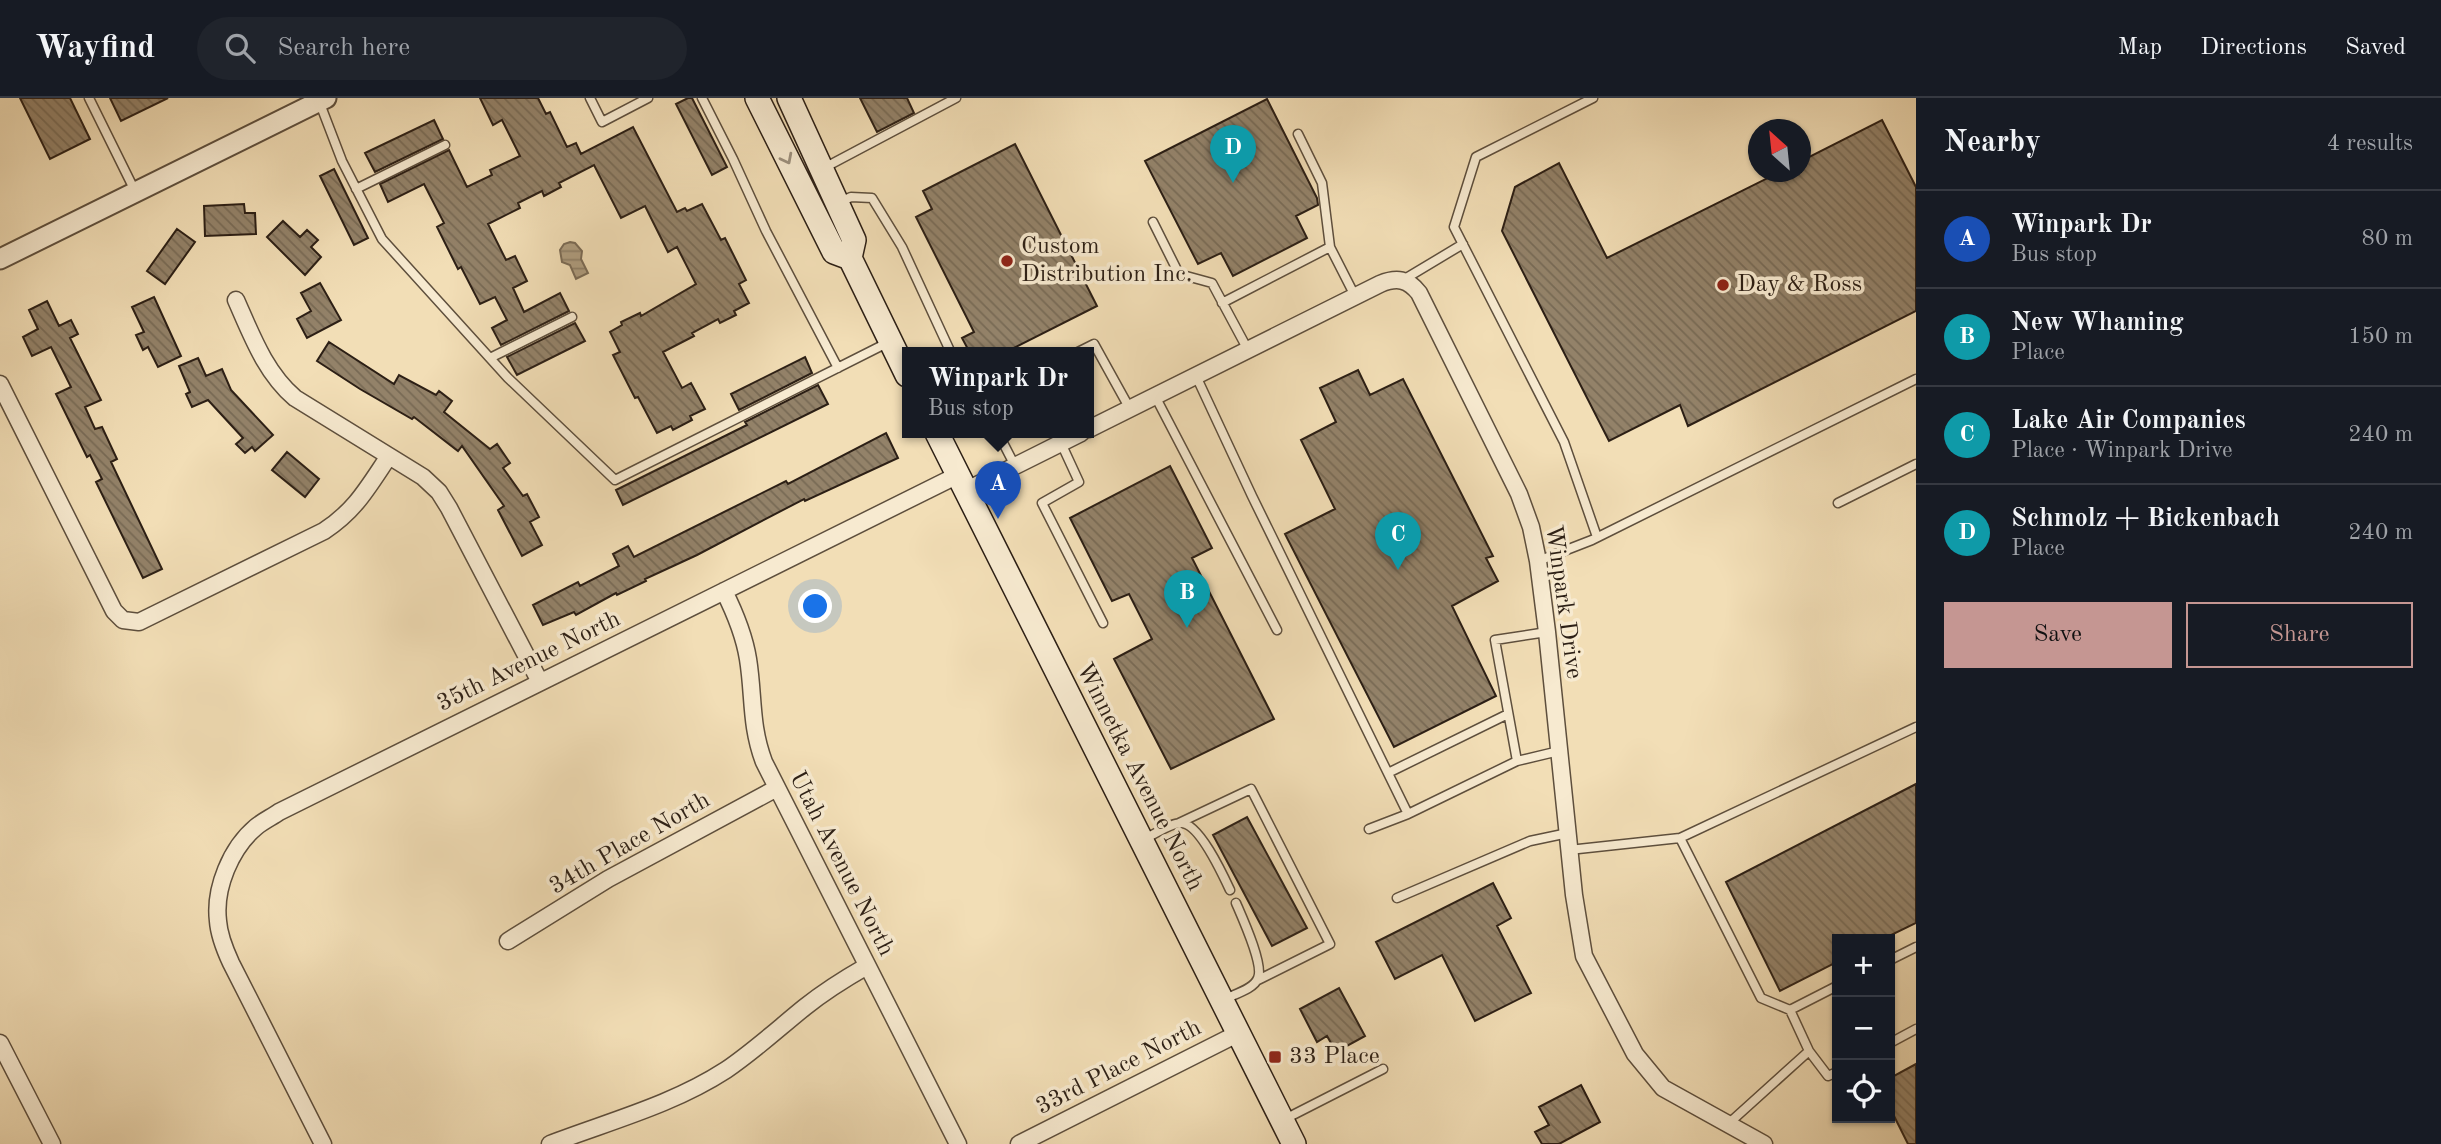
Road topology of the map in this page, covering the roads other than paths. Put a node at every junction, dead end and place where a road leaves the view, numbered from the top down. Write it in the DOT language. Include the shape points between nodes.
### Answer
graph roads {
  1 [pos="89,98"];
  2 [pos="590,98"];
  3 [pos="648,98"];
  4 [pos="702,98"];
  5 [pos="757,98"];
  6 [pos="789,98"];
  7 [pos="956,98"];
  8 [pos="1593,98"];
  9 [pos="322,100"];
  10 [pos="1298,134"];
  11 [pos="445,145"];
  12 [pos="821,169"];
  13 [pos="356,189"];
  14 [pos="135,191"];
  15 [pos="837,203"];
  16 [pos="1153,222"];
  17 [pos="1463,244"];
  18 [pos="1330,247"];
  19 [pos="850,258"];
  20 [pos="0,259"];
  21 [pos="1403,280"];
  22 [pos="1355,296"];
  23 [pos="236,300"];
  24 [pos="1222,303"];
  25 [pos="572,317"];
  26 [pos="890,342"];
  27 [pos="948,347"];
  28 [pos="1088,347"];
  29 [pos="1248,350"];
  30 [pos="490,358"];
  31 [pos="902,365"];
  32 [pos="838,368"];
  33 [pos="1196,376"];
  34 [pos="1916,379"];
  35 [pos="0,384"];
  36 [pos="1155,396"];
  37 [pos="1130,409"];
  38 [pos="1094,427"];
  39 [pos="940,438"];
  40 [pos="1001,438"];
  41 [pos="1071,438"];
  42 [pos="1061,443"];
  43 [pos="389,456"];
  44 [pos="1916,464"];
  45 [pos="1015,466"];
  46 [pos="962,483"];
  47 [pos="1838,503"];
  48 [pos="1597,537"];
  49 [pos="1538,561"];
  50 [pos="724,591"];
  51 [pos="1103,623"];
  52 [pos="1277,630"];
  53 [pos="1547,632"];
  54 [pos="540,682"];
  55 [pos="1508,714"];
  56 [pos="1916,727"];
  57 [pos="1559,751"];
  58 [pos="1517,761"];
  59 [pos="1388,773"];
  60 [pos="776,788"];
  61 [pos="1408,814"];
  62 [pos="1179,823"];
  63 [pos="1370,829"];
  64 [pos="1568,833"];
  65 [pos="1680,838"];
  66 [pos="1142,840"];
  67 [pos="1569,850"];
  68 [pos="1230,890"];
  69 [pos="1398,898"];
  70 [pos="1236,903"];
  71 [pos="508,941"];
  72 [pos="1916,947"];
  73 [pos="1895,958"];
  74 [pos="867,966"];
  75 [pos="1258,980"];
  76 [pos="1832,989"];
  77 [pos="1222,1000"];
  78 [pos="1790,1010"];
  79 [pos="1916,1029"];
  80 [pos="1239,1032"];
  81 [pos="1895,1040"];
  82 [pos="0,1043"];
  83 [pos="1809,1051"];
  84 [pos="1383,1069"];
  85 [pos="1832,1074"];
  86 [pos="1283,1121"];
  87 [pos="1727,1125"];
  88 [pos="52,1144"];
  89 [pos="323,1144"];
  90 [pos="550,1144"];
  91 [pos="958,1144"];
  92 [pos="1019,1144"];
  93 [pos="1294,1144"];
  94 [pos="1764,1144"];
  1 -- 14 [label="lane"];
  2 -- 3 [label="lane" via="602,122"];
  4 -- 32 [label="lane"];
  5 -- 19 [label="main road, one-way" via="834,251"];
  6 -- 12 [label="main road"];
  7 -- 12 [label="lane"];
  8 -- 17 [label="lane" via="1476,157 1454,227"];
  9 -- 13 [label="lane"];
  9 -- 14 [label="street"];
  10 -- 18 [label="lane" via="1322,183"];
  11 -- 13 [label="lane"];
  12 -- 15 [label="main road"];
  13 -- 30 [label="lane" via="382,239"];
  14 -- 20 [label="street"];
  15 -- 19 [label="main road" via="854,240"];
  15 -- 27 [label="lane" via="851,197 872,198 902,247"];
  16 -- 24 [label="lane" via="1179,274 1212,283"];
  17 -- 21 [label="lane"];
  17 -- 48 [label="lane" via="1564,442"];
  18 -- 22 [label="lane"];
  18 -- 24 [label="lane"];
  19 -- 26 [label="main road"];
  21 -- 22 [label="street" via="1392,279"];
  21 -- 49 [label="street, Winpark Drive" via="1419,293 1519,494"];
  22 -- 29 [label="street"];
  23 -- 43 [label="street" via="260,354 283,387"];
  24 -- 29 [label="lane"];
  25 -- 30 [label="lane"];
  26 -- 31 [label="main road"];
  26 -- 32 [label="lane"];
  28 -- 37 [label="lane" via="1094,344"];
  29 -- 33 [label="street"];
  30 -- 32 [label="lane" via="615,480"];
  33 -- 36 [label="street"];
  33 -- 59 [label="lane"];
  34 -- 48 [label="lane"];
  35 -- 43 [label="street" via="114,611 123,620 139,622 324,531 355,506"];
  36 -- 37 [label="street"];
  36 -- 52 [label="lane"];
  37 -- 38 [label="street"];
  39 -- 46 [label="main road, Winnetka Avenue North"];
  40 -- 45 [label="lane"];
  41 -- 42 [label="street"];
  42 -- 45 [label="street"];
  42 -- 51 [label="lane" via="1079,482 1042,503"];
  43 -- 54 [label="street" via="422,477 444,500"];
  44 -- 47 [label="lane"];
  45 -- 46 [label="street"];
  46 -- 50 [label="street, 35th Avenue North"];
  46 -- 66 [label="main road, Winnetka Avenue North"];
  48 -- 49 [label="lane"];
  49 -- 53 [label="street, Winpark Drive"];
  50 -- 54 [label="street, 35th Avenue North"];
  50 -- 60 [label="street, Utah Avenue North" via="740,623 756,740"];
  53 -- 55 [label="lane" via="1494,640"];
  53 -- 57 [label="street, Winpark Drive"];
  54 -- 89 [label="street, 35th Avenue North" via="279,812 237,849 224,874 217,919 222,942"];
  55 -- 58 [label="lane"];
  55 -- 59 [label="lane"];
  56 -- 65 [label="lane"];
  57 -- 58 [label="lane"];
  57 -- 64 [label="street, Winpark Drive"];
  58 -- 61 [label="lane"];
  59 -- 61 [label="lane"];
  60 -- 71 [label="street, 34th Place North" via="608,879"];
  60 -- 74 [label="street, Utah Avenue North"];
  61 -- 63 [label="lane"];
  62 -- 66 [label="lane"];
  62 -- 68 [label="lane" via="1193,829"];
  62 -- 75 [label="lane" via="1251,789 1330,944"];
  64 -- 67 [label="street, Winpark Drive"];
  64 -- 69 [label="lane" via="1530,841"];
  65 -- 67 [label="lane"];
  65 -- 78 [label="lane" via="1761,999"];
  66 -- 77 [label="main road, Winnetka Avenue North"];
  67 -- 87 [label="street, Winpark Drive" via="1584,956 1635,1054 1662,1088"];
  70 -- 75 [label="lane" via="1253,945"];
  72 -- 73 [label="lane"];
  74 -- 90 [label="street" via="692,1090"];
  74 -- 91 [label="street, Utah Avenue North"];
  75 -- 77 [label="lane"];
  76 -- 78 [label="lane"];
  77 -- 80 [label="main road, Winnetka Avenue North"];
  78 -- 83 [label="lane"];
  79 -- 81 [label="lane"];
  80 -- 86 [label="main road, Winnetka Avenue North"];
  80 -- 92 [label="street, 33rd Place North"];
  82 -- 88 [label="street"];
  83 -- 85 [label="lane" via="1828,1076"];
  83 -- 87 [label="lane"];
  84 -- 86 [label="lane"];
  86 -- 93 [label="main road, Winnetka Avenue North"];
  87 -- 94 [label="street, Winpark Drive"];
}
